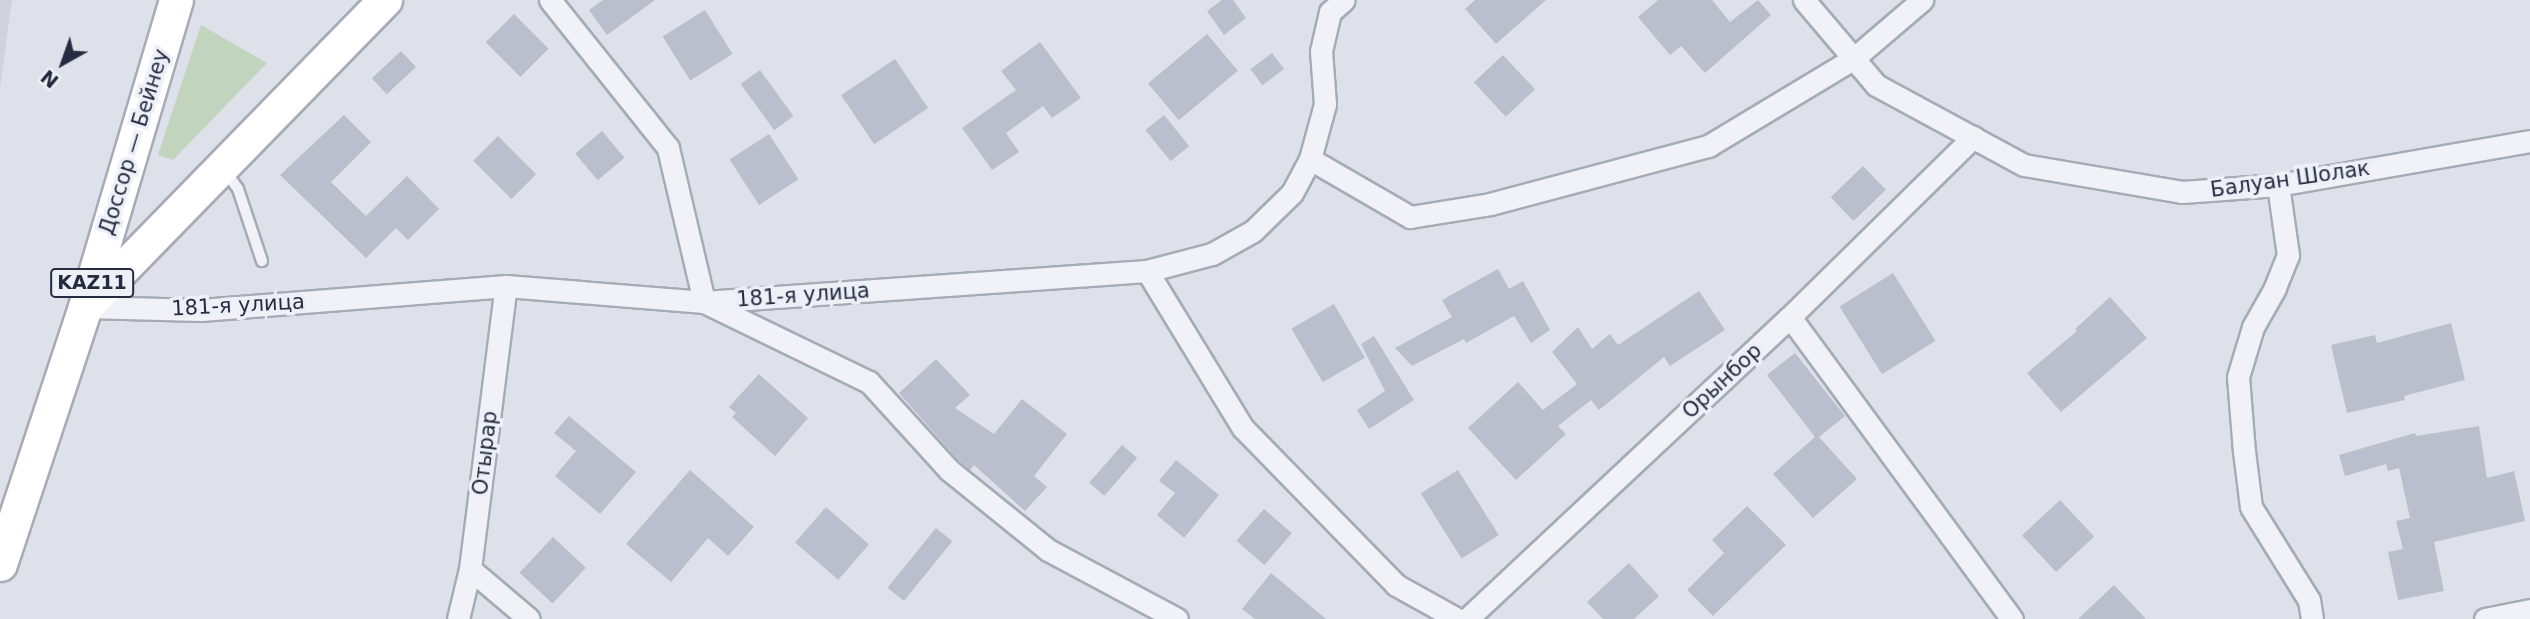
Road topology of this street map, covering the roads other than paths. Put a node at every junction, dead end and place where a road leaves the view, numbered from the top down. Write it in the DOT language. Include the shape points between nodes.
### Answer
graph roads {
  1 [pos="176,0"];
  2 [pos="385,0"];
  3 [pos="550,0"];
  4 [pos="1344,0"];
  5 [pos="1804,0"];
  6 [pos="1922,0"];
  7 [pos="1853,59"];
  8 [pos="1973,138"];
  9 [pos="2530,141"];
  10 [pos="1310,159"];
  11 [pos="220,165"];
  12 [pos="2278,185"];
  13 [pos="262,261"];
  14 [pos="1147,271"];
  15 [pos="506,286"];
  16 [pos="704,302"];
  17 [pos="85,307"];
  18 [pos="1790,317"];
  19 [pos="0,564"];
  20 [pos="470,569"];
  21 [pos="2530,610"];
  22 [pos="1468,618"];
  23 [pos="458,619"];
  24 [pos="528,619"];
  25 [pos="1177,619"];
  26 [pos="2012,619"];
  27 [pos="2312,619"];
  28 [pos="2485,619"];
  1 -- 17 [label="highway, Доссор — Бейнеу / KAZ11"];
  2 -- 11 [label="highway"];
  3 -- 16 [label="street" via="668,148"];
  4 -- 10 [label="street, 181-я улица" via="1330,12 1321,51 1325,104"];
  5 -- 7 [label="street, Балуан Шолак"];
  6 -- 7 [label="street"];
  7 -- 8 [label="street, Балуан Шолак" via="1876,85"];
  7 -- 10 [label="street" via="1709,146 1490,204 1410,217"];
  8 -- 12 [label="street, Балуан Шолак" via="2024,165 2182,192"];
  8 -- 18 [label="street, Орынбор"];
  9 -- 12 [label="street, Балуан Шолак"];
  10 -- 14 [label="street, 181-я улица" via="1292,193 1253,231 1212,254"];
  11 -- 13 [label="lane" via="238,189"];
  11 -- 17 [label="highway"];
  12 -- 27 [label="street" via="2288,255 2253,327 2238,377 2251,507 2309,600"];
  14 -- 16 [label="street, 181-я улица"];
  14 -- 22 [label="street" via="1243,428 1396,585"];
  15 -- 16 [label="street, 181-я улица"];
  15 -- 17 [label="street, 181-я улица" via="201,310"];
  15 -- 20 [label="street, Отырар"];
  16 -- 25 [label="street" via="869,382 948,470 1048,550"];
  17 -- 19 [label="highway, Доссор — Бейнеу / KAZ11"];
  18 -- 22 [label="street, Орынбор"];
  18 -- 26 [label="street"];
  20 -- 23 [label="street, Отырар"];
  20 -- 24 [label="street"];
  21 -- 28 [label="street"];
}
